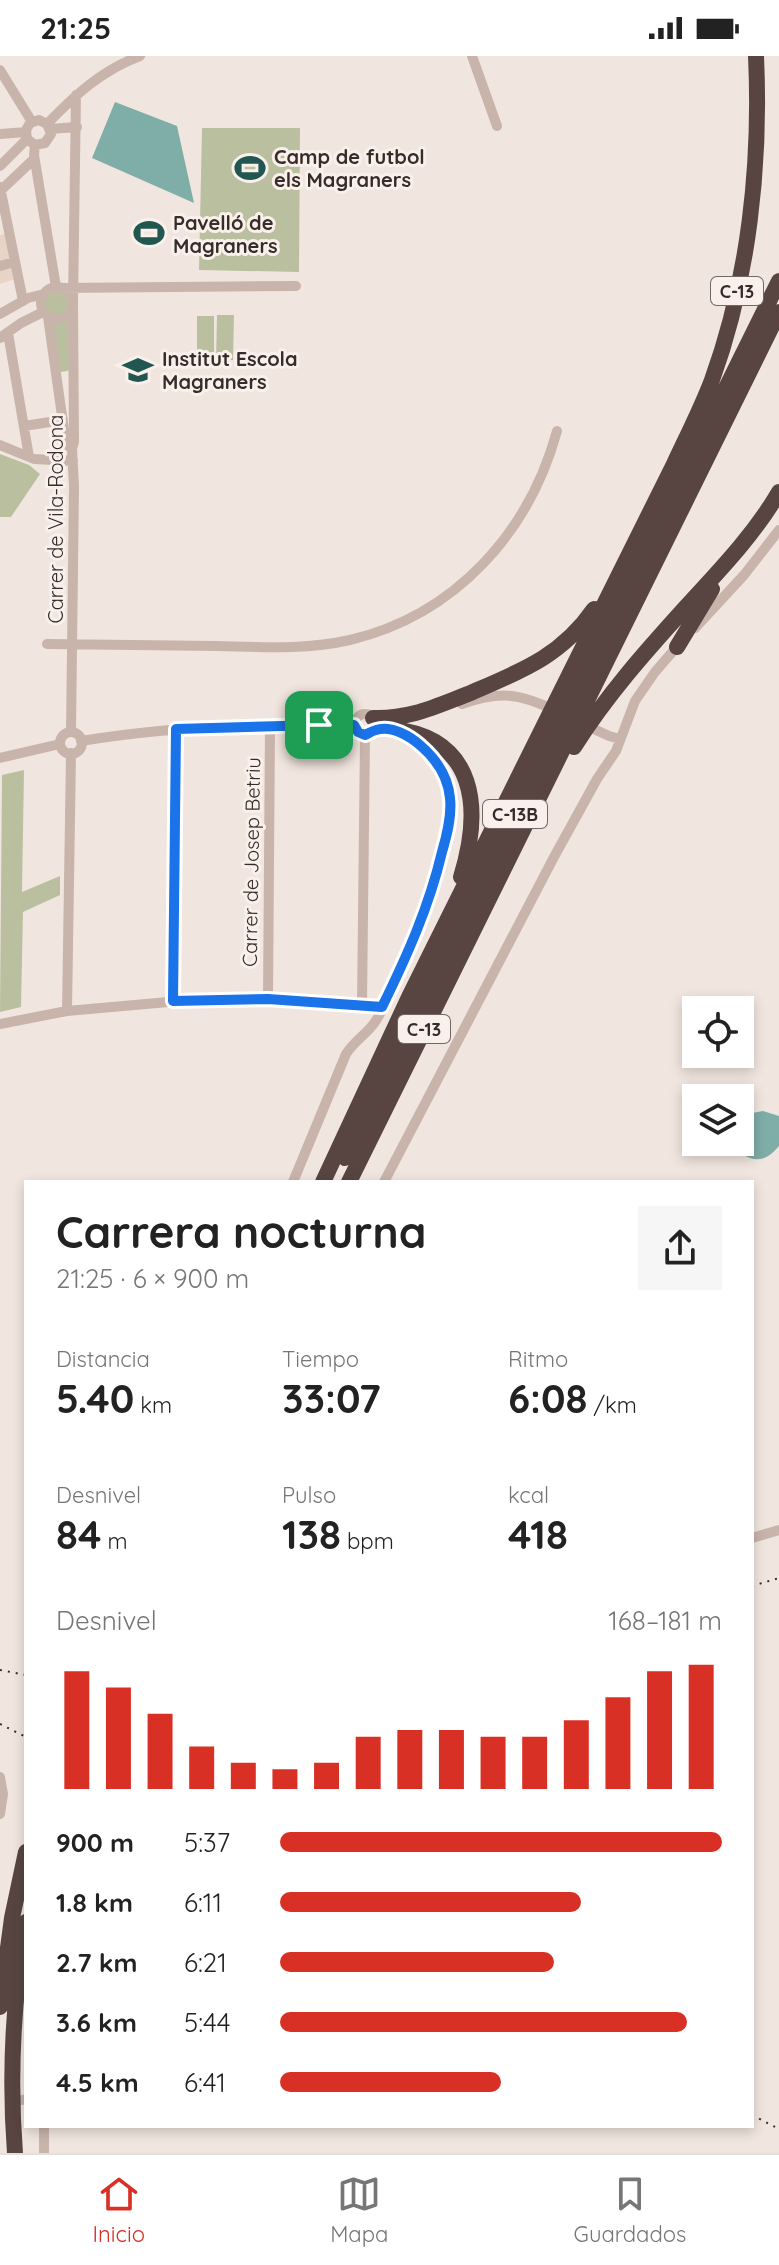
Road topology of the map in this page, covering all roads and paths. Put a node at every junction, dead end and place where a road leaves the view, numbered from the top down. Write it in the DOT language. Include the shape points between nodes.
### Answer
graph roads {
  1 [pos="140,56"];
  2 [pos="472,56"];
  3 [pos="756,56"];
  4 [pos="116,61"];
  5 [pos="0,70"];
  6 [pos="76,95"];
  7 [pos="32,122"];
  8 [pos="48,126"];
  9 [pos="497,126"];
  10 [pos="77,127"];
  11 [pos="0,134"];
  12 [pos="29,139"];
  13 [pos="34,159"];
  14 [pos="0,164"];
  15 [pos="1,189"];
  16 [pos="4,234"];
  17 [pos="14,262"];
  18 [pos="0,266"];
  19 [pos="779,281"];
  20 [pos="296,286"];
  21 [pos="74,287"];
  22 [pos="58,288"];
  23 [pos="44,294"];
  24 [pos="23,301"];
  25 [pos="73,304"];
  26 [pos="779,312"];
  27 [pos="0,314"];
  28 [pos="45,314"];
  29 [pos="4,335"];
  30 [pos="74,371"];
  31 [pos="55,373"];
  32 [pos="63,420"];
  33 [pos="24,426"];
  34 [pos="557,431"];
  35 [pos="0,445"];
  36 [pos="72,449"];
  37 [pos="29,457"];
  38 [pos="73,461"];
  39 [pos="779,492"];
  40 [pos="650,511"];
  41 [pos="779,530"];
  42 [pos="734,554"];
  43 [pos="47,644"];
  44 [pos="72,644"];
  45 [pos="677,647"];
  46 [pos="270,725"];
  47 [pos="354,725"];
  48 [pos="376,727"];
  49 [pos="176,729"];
  50 [pos="71,732"];
  51 [pos="620,739"];
  52 [pos="81,741"];
  53 [pos="60,744"];
  54 [pos="71,753"];
  55 [pos="0,758"];
  56 [pos="500,876"];
  57 [pos="268,999"];
  58 [pos="173,1001"];
  59 [pos="362,1005"];
  60 [pos="382,1007"];
  61 [pos="67,1011"];
  62 [pos="0,1024"];
  63 [pos="367,1087"];
  64 [pos="294,1180"];
  65 [pos="324,1180"];
  66 [pos="334,1180"];
  67 [pos="350,1180"];
  68 [pos="385,1180"];
  69 [pos="779,1530"];
  70 [pos="754,1537"];
  71 [pos="0,1777"];
  72 [pos="0,1814"];
  73 [pos="24,1861"];
  74 [pos="24,1937"];
  75 [pos="0,2007"];
  76 [pos="44,2128"];
  77 [pos="15,2151"];
  78 [pos="44,2153"];
  1 -- 4 [label="street"];
  2 -- 9 [label="street"];
  3 -- 40 [label="highway, C-13" via="755,168 736,294 711,382"];
  4 -- 6 [label="street"];
  5 -- 7 [label="street"];
  6 -- 8 [label="street"];
  6 -- 10 [label="street, Carrer de Vila-Rodona"];
  7 -- 8 [label="street" via="41,120"];
  7 -- 12 [label="street"];
  8 -- 10 [label="street"];
  8 -- 12 [label="street" via="51,134 43,144"];
  10 -- 21 [label="street, Carrer de Vila-Rodona"];
  11 -- 12 [label="street"];
  12 -- 13 [label="street"];
  12 -- 14 [label="street"];
  13 -- 15 [label="street"];
  13 -- 22 [label="street"];
  15 -- 16 [label="street"];
  16 -- 17 [label="street"];
  17 -- 18 [label="street"];
  17 -- 24 [label="street"];
  19 -- 66 [label="highway, C-13B"];
  20 -- 21 [label="street"];
  21 -- 22 [label="street"];
  21 -- 25 [label="street, Carrer de Vila-Rodona"];
  22 -- 23 [label="street"];
  22 -- 25 [label="street" via="69,292"];
  23 -- 24 [label="street"];
  23 -- 28 [label="street"];
  24 -- 27 [label="street"];
  25 -- 28 [label="street" via="58,320"];
  25 -- 30 [label="street, Carrer de Vila-Rodona"];
  26 -- 56 [label="highway, C-13B"];
  28 -- 29 [label="street"];
  28 -- 31 [label="street"];
  29 -- 33 [label="street"];
  30 -- 31 [label="street"];
  30 -- 36 [label="street, Carrer de Vila-Rodona"];
  31 -- 32 [label="street"];
  32 -- 33 [label="street"];
  32 -- 36 [label="street" via="66,444"];
  33 -- 37 [label="street"];
  34 -- 44 [label="street" via="534,495 504,540 458,587 400,623 351,639 301,646"];
  35 -- 37 [label="street"];
  36 -- 38 [label="street, Carrer de Vila-Rodona"];
  37 -- 38 [label="street"];
  38 -- 44 [label="street, Carrer de Vila-Rodona"];
  39 -- 42 [label="highway, C-13"];
  40 -- 48 [label="highway" via="595,607 554,651 527,669"];
  40 -- 63 [label="highway, C-13"];
  41 -- 45 [label="street"];
  42 -- 45 [label="highway"];
  42 -- 56 [label="highway, C-13" via="598,711"];
  43 -- 44 [label="street"];
  44 -- 50 [label="street, Carrer de Vila-Rodona"];
  45 -- 51 [label="street" via="635,701"];
  46 -- 47 [label="street"];
  46 -- 49 [label="street"];
  46 -- 57 [label="street, Carrer de Josep Betriu"];
  47 -- 48 [label="street" via="358,732"];
  47 -- 48 [label="street" via="363,714"];
  48 -- 51 [label="street" via="495,695 521,696"];
  48 -- 59 [label="street"];
  48 -- 60 [label="street" via="413,740 437,763 450,808 429,903"];
  48 -- 63 [label="highway" via="430,739 454,758 469,787 472,810 466,859 453,898"];
  49 -- 52 [label="street"];
  49 -- 58 [label="street"];
  50 -- 52 [label="street"];
  50 -- 53 [label="street"];
  51 -- 68 [label="street"];
  52 -- 54 [label="street" via="79,750"];
  53 -- 54 [label="street"];
  53 -- 55 [label="street"];
  54 -- 61 [label="street"];
  56 -- 67 [label="highway, C-13"];
  57 -- 58 [label="street"];
  57 -- 59 [label="street"];
  58 -- 61 [label="street"];
  59 -- 60 [label="street"];
  60 -- 64 [label="street" via="346,1054"];
  61 -- 62 [label="street"];
  63 -- 65 [label="highway, C-13"];
  69 -- 70 [label="street"];
  71 -- 72 [label="street"];
  73 -- 75 [label="highway"];
  74 -- 77 [label="highway" via="12,2051"];
  76 -- 78 [label="street"];
}
